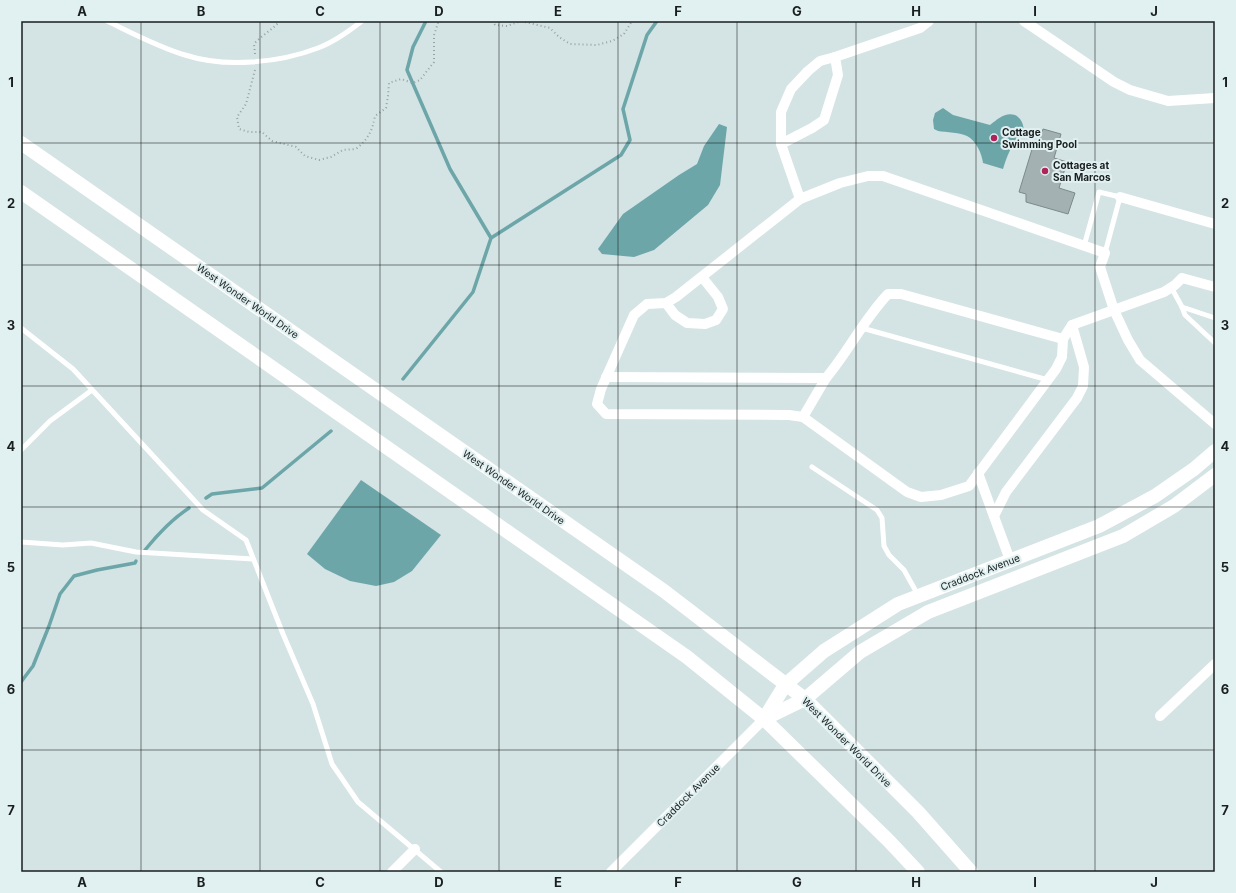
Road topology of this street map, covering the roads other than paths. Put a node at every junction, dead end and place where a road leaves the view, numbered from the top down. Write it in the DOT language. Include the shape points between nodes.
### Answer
graph roads {
  1 [pos="106,21"];
  2 [pos="362,21"];
  3 [pos="929,21"];
  4 [pos="1024,21"];
  5 [pos="835,57"];
  6 [pos="1215,98"];
  7 [pos="21,143"];
  8 [pos="781,144"];
  9 [pos="21,192"];
  10 [pos="1120,197"];
  11 [pos="800,199"];
  12 [pos="1215,224"];
  13 [pos="1084,246"];
  14 [pos="1104,253"];
  15 [pos="702,277"];
  16 [pos="1171,287"];
  17 [pos="1215,287"];
  18 [pos="666,303"];
  19 [pos="1182,307"];
  20 [pos="1114,310"];
  21 [pos="1215,318"];
  22 [pos="1072,325"];
  23 [pos="21,328"];
  24 [pos="862,328"];
  25 [pos="1063,339"];
  26 [pos="1215,343"];
  27 [pos="606,377"];
  28 [pos="826,378"];
  29 [pos="1048,380"];
  30 [pos="92,390"];
  31 [pos="802,417"];
  32 [pos="1215,424"];
  33 [pos="21,450"];
  34 [pos="1215,451"];
  35 [pos="812,467"];
  36 [pos="978,473"];
  37 [pos="1215,475"];
  38 [pos="994,516"];
  39 [pos="21,542"];
  40 [pos="253,559"];
  41 [pos="1010,560"];
  42 [pos="918,596"];
  43 [pos="1215,664"];
  44 [pos="785,685"];
  45 [pos="805,699"];
  46 [pos="1160,716"];
  47 [pos="764,719"];
  48 [pos="414,849"];
  49 [pos="392,872"];
  50 [pos="441,872"];
  51 [pos="611,872"];
  52 [pos="918,872"];
  53 [pos="972,872"];
  1 -- 2 [label="lane" via="186,56 215,62 255,62 318,48 344,35"];
  3 -- 5 [label="street" via="920,28"];
  4 -- 6 [label="street" via="1114,82 1130,90 1168,101"];
  5 -- 8 [label="street" via="820,61 791,90 781,112"];
  5 -- 8 [label="street" via="838,75 824,120"];
  7 -- 44 [label="main road, West Wonder World Drive" via="664,592"];
  8 -- 11 [label="street"];
  9 -- 47 [label="main road" via="642,625 687,657"];
  10 -- 12 [label="street"];
  10 -- 13 [label="lane" via="1099,192"];
  10 -- 14 [label="lane"];
  11 -- 13 [label="street" via="840,182 868,176 883,176"];
  11 -- 15 [label="street"];
  13 -- 14 [label="street"];
  14 -- 20 [label="street" via="1100,267"];
  15 -- 18 [label="street"];
  15 -- 18 [label="street" via="718,297 723,309 716,320 705,324 687,323 675,315"];
  16 -- 17 [label="street" via="1182,278"];
  16 -- 19 [label="lane"];
  16 -- 20 [label="street" via="1164,292"];
  18 -- 27 [label="street" via="648,304 634,315"];
  19 -- 21 [label="lane"];
  19 -- 26 [label="lane" via="1185,315"];
  20 -- 22 [label="street"];
  20 -- 32 [label="street" via="1140,360"];
  22 -- 25 [label="street"];
  22 -- 38 [label="street" via="1084,367 1083,386 1006,492"];
  23 -- 30 [label="lane" via="73,369"];
  24 -- 25 [label="street" via="888,294 901,294"];
  24 -- 28 [label="street"];
  24 -- 29 [label="lane"];
  25 -- 29 [label="street" via="1062,357"];
  27 -- 28 [label="street"];
  27 -- 31 [label="street" via="597,404 606,414"];
  28 -- 31 [label="street"];
  29 -- 36 [label="street"];
  30 -- 33 [label="lane" via="50,421"];
  30 -- 40 [label="lane" via="203,510 246,540"];
  31 -- 36 [label="street" via="907,492 921,497 941,495 969,486"];
  34 -- 41 [label="main road, Craddock Avenue" via="1155,496 1113,519"];
  35 -- 42 [label="lane" via="877,510 882,518 884,546 904,570"];
  36 -- 38 [label="street"];
  37 -- 45 [label="main road, Craddock Avenue" via="1174,506 1123,536 928,612 860,652"];
  38 -- 41 [label="street"];
  39 -- 40 [label="lane" via="63,545 91,543 136,552"];
  40 -- 48 [label="lane" via="313,704 332,764 358,802"];
  41 -- 42 [label="main road, Craddock Avenue"];
  42 -- 44 [label="main road, Craddock Avenue" via="898,604 824,651"];
  43 -- 46 [label="street"];
  44 -- 45 [label="main road, West Wonder World Drive"];
  44 -- 47 [label="main road, Craddock Avenue"];
  45 -- 47 [label="main road, Craddock Avenue"];
  45 -- 53 [label="main road, West Wonder World Drive" via="918,812"];
  47 -- 51 [label="street, Craddock Avenue"];
  47 -- 52 [label="main road"];
  48 -- 49 [label="street"];
  48 -- 50 [label="lane"];
}
